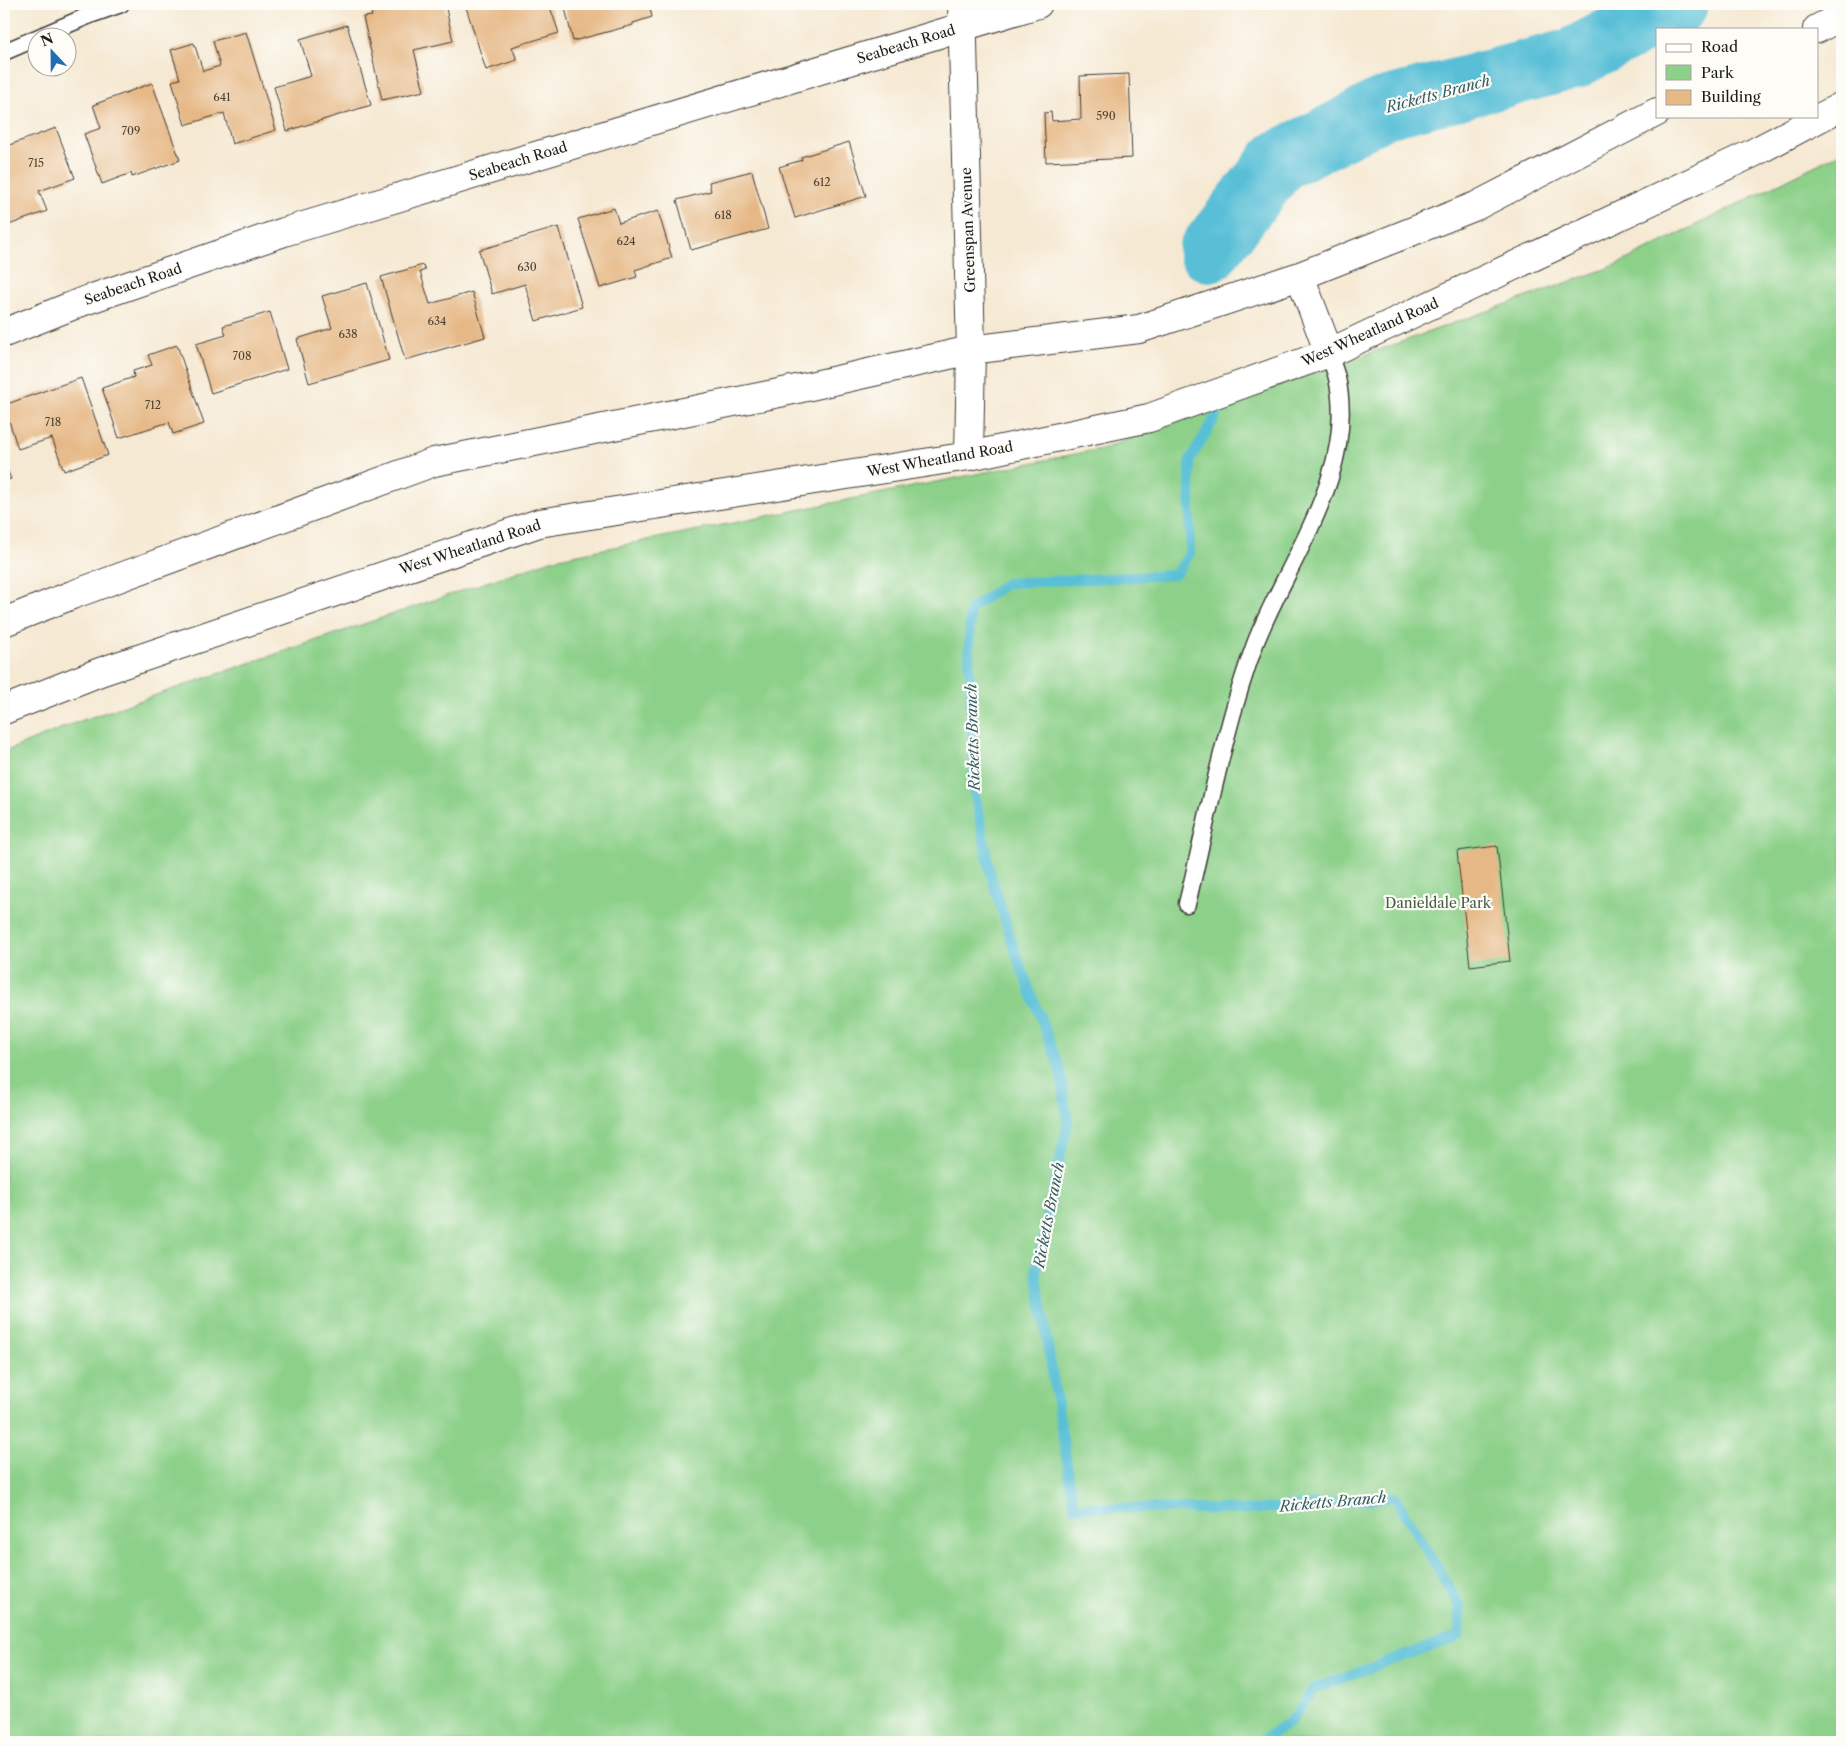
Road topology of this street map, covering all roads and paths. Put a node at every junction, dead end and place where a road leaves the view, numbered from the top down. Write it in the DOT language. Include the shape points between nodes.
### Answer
graph roads {
  1 [pos="121,4"];
  2 [pos="1038,4"];
  3 [pos="962,15"];
  4 [pos="1842,16"];
  5 [pos="1818,28"];
  6 [pos="4,52"];
  7 [pos="1842,106"];
  8 [pos="1656,113"];
  9 [pos="1300,276"];
  10 [pos="4,332"];
  11 [pos="972,350"];
  12 [pos="1329,353"];
  13 [pos="969,456"];
  14 [pos="4,622"];
  15 [pos="4,710"];
  16 [pos="1188,904"];
  1 -- 6 [label="lane"];
  2 -- 3 [label="main road, Seabeach Road"];
  3 -- 10 [label="main road, Seabeach Road" via="284,232"];
  3 -- 11 [label="main road, Greenspan Avenue"];
  4 -- 5 [label="main road"];
  7 -- 12 [label="main road, West Wheatland Road" via="1751,154"];
  8 -- 9 [label="main road" via="1476,206"];
  9 -- 11 [label="main road" via="1139,329"];
  9 -- 12 [label="main road"];
  11 -- 13 [label="main road, Greenspan Avenue"];
  11 -- 14 [label="main road" via="779,393 434,462"];
  12 -- 13 [label="main road, West Wheatland Road" via="1149,418"];
  12 -- 16 [label="lane" via="1337,378 1341,411 1337,455 1322,500 1256,644 1228,731"];
  13 -- 15 [label="main road, West Wheatland Road" via="539,523 110,669"];
}
